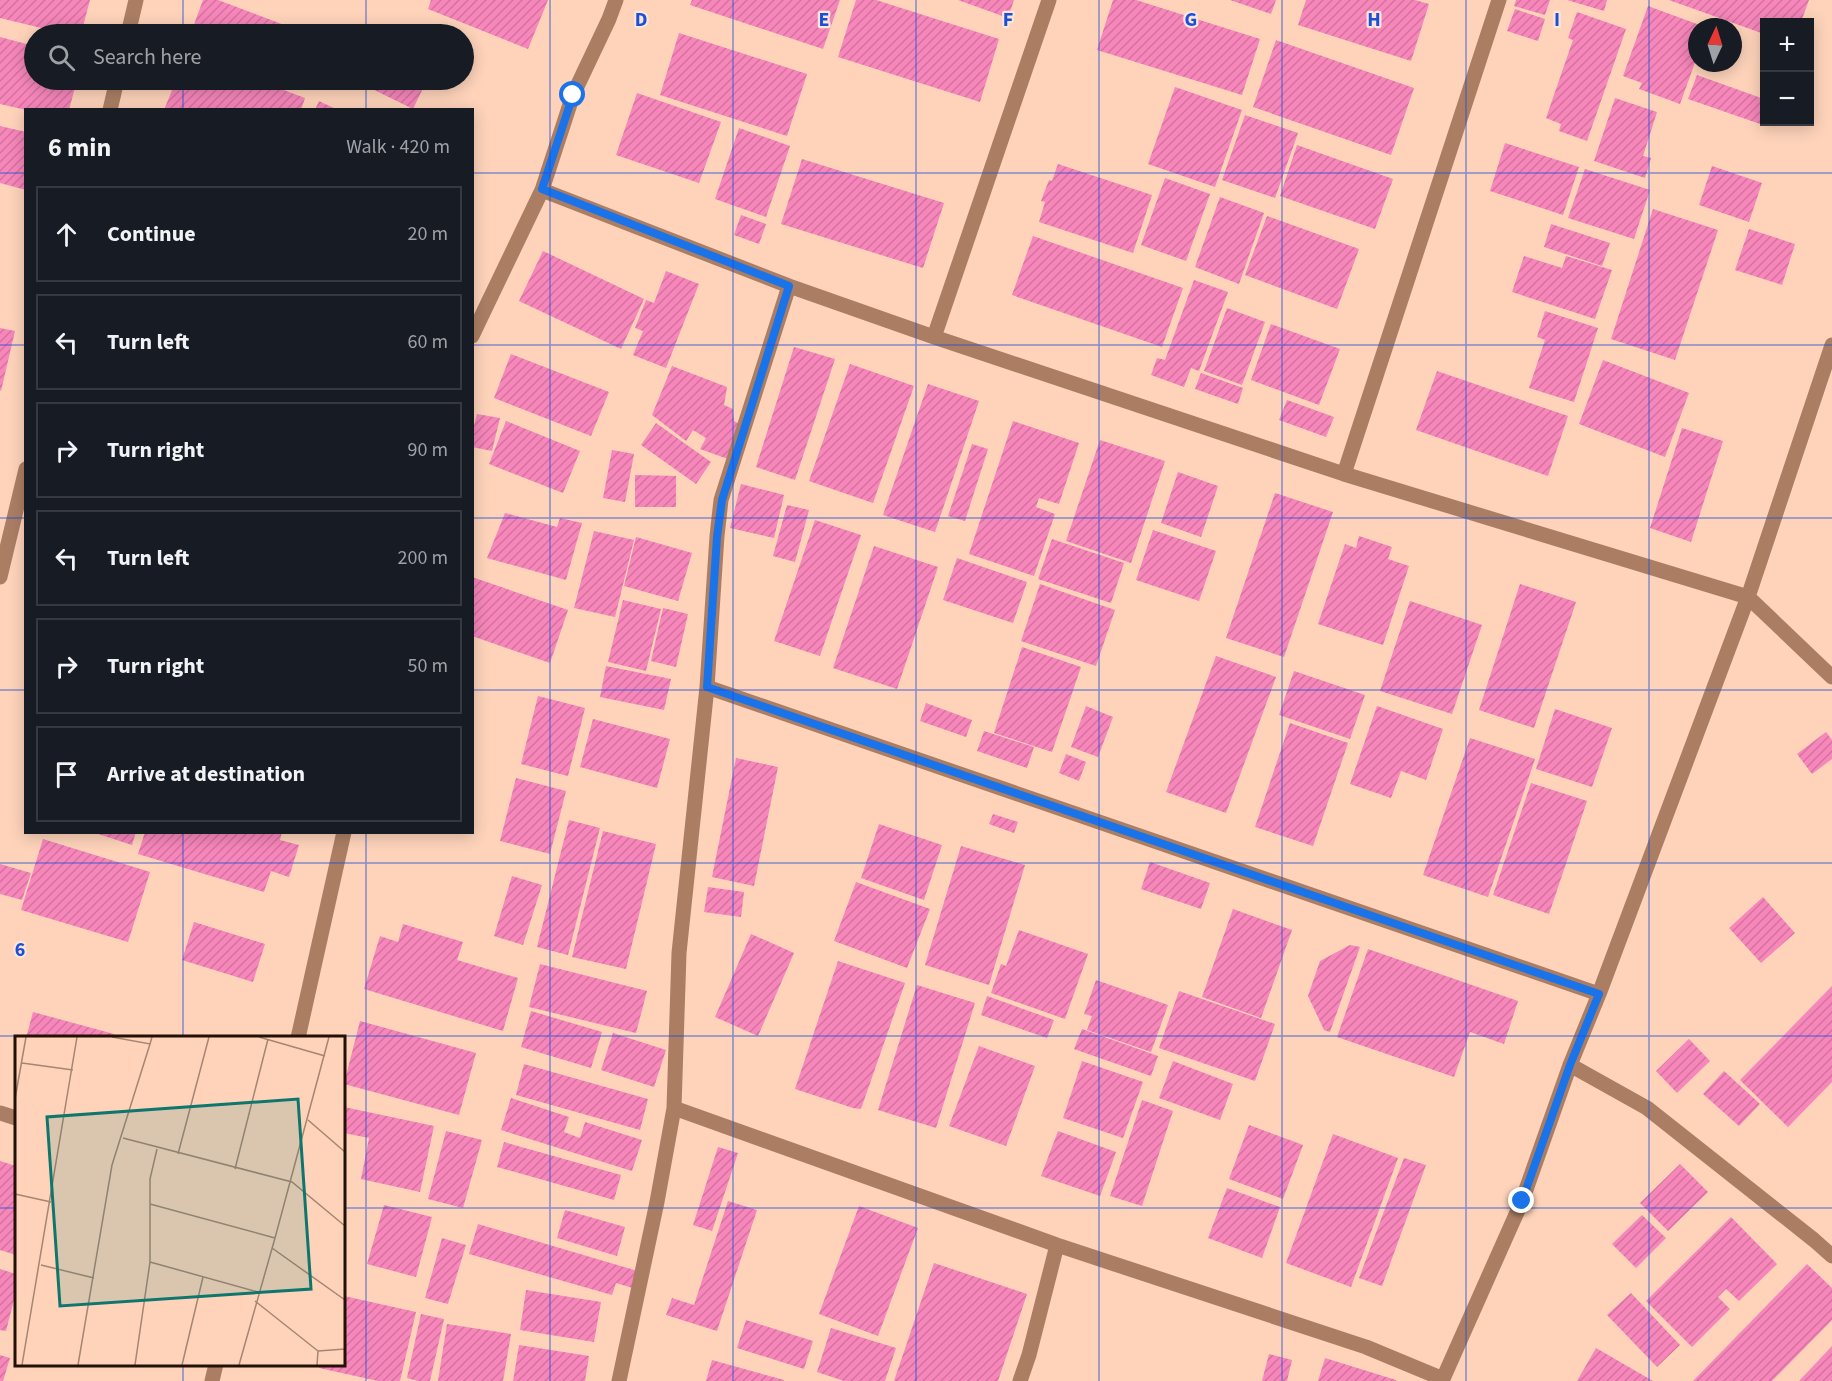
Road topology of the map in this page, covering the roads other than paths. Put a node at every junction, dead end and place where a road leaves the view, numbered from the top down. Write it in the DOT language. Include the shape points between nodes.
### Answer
graph roads {
  1 [pos="136,0"];
  2 [pos="616,0"];
  3 [pos="1049,0"];
  4 [pos="1499,0"];
  5 [pos="130,24"];
  6 [pos="115,90"];
  7 [pos="110,108"];
  8 [pos="542,189"];
  9 [pos="789,286"];
  10 [pos="474,332"];
  11 [pos="934,337"];
  12 [pos="1832,345"];
  13 [pos="1344,474"];
  14 [pos="24,477"];
  15 [pos="0,577"];
  16 [pos="1748,597"];
  17 [pos="1832,677"];
  18 [pos="707,687"];
  19 [pos="344,834"];
  20 [pos="1599,994"];
  21 [pos="298,1036"];
  22 [pos="1570,1065"];
  23 [pos="674,1108"];
  24 [pos="0,1113"];
  25 [pos="15,1118"];
  26 [pos="1057,1245"];
  27 [pos="1832,1256"];
  28 [pos="216,1366"];
  29 [pos="1443,1380"];
  30 [pos="212,1381"];
  31 [pos="619,1381"];
  32 [pos="1020,1381"];
  1 -- 5 [label="street"];
  2 -- 8 [label="street" via="573,95"];
  3 -- 11 [label="street"];
  4 -- 13 [label="street"];
  6 -- 7 [label="street"];
  8 -- 9 [label="street"];
  8 -- 10 [label="street"];
  9 -- 11 [label="street"];
  9 -- 18 [label="street" via="722,500"];
  11 -- 13 [label="street"];
  12 -- 16 [label="street"];
  13 -- 16 [label="street"];
  14 -- 15 [label="street"];
  16 -- 17 [label="street"];
  16 -- 20 [label="street"];
  18 -- 20 [label="street"];
  18 -- 23 [label="street" via="679,953"];
  19 -- 21 [label="street"];
  20 -- 22 [label="street"];
  22 -- 27 [label="street" via="1647,1108"];
  22 -- 29 [label="street" via="1522,1201"];
  23 -- 26 [label="street"];
  23 -- 31 [label="street"];
  24 -- 25 [label="street"];
  26 -- 29 [label="street" via="1366,1347"];
  26 -- 32 [label="street"];
  28 -- 30 [label="street"];
}
